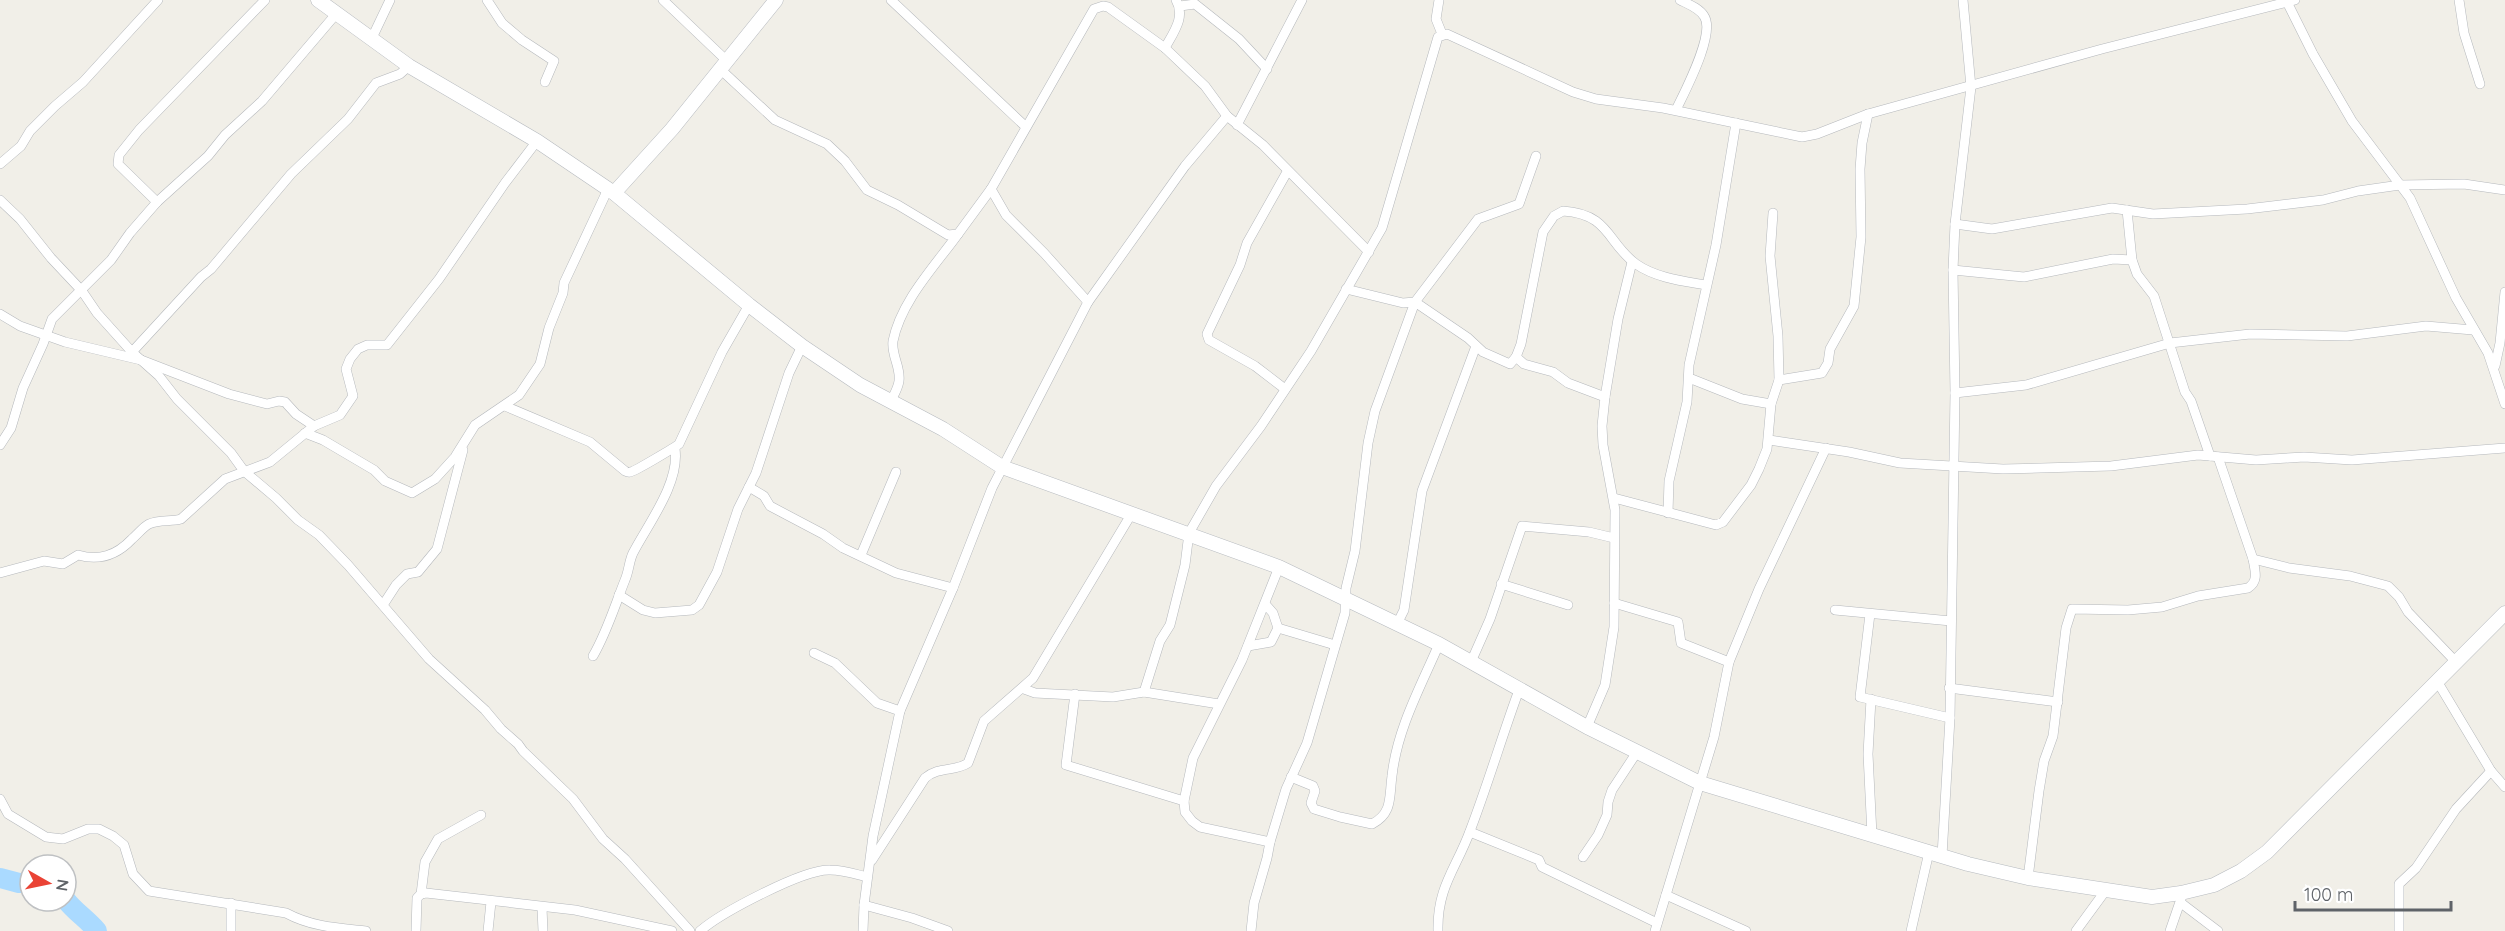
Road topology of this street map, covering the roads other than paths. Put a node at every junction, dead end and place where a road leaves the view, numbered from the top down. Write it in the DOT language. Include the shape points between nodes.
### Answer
graph roads {
  1 [pos="158,0"];
  2 [pos="265,0"];
  3 [pos="318,0"];
  4 [pos="390,0"];
  5 [pos="487,0"];
  6 [pos="663,0"];
  7 [pos="776,0"];
  8 [pos="891,0"];
  9 [pos="1302,0"];
  10 [pos="1439,0"];
  11 [pos="1680,0"];
  12 [pos="1963,0"];
  13 [pos="2459,0"];
  14 [pos="2291,1"];
  15 [pos="1178,3"];
  16 [pos="336,14"];
  17 [pos="1442,34"];
  18 [pos="371,40"];
  19 [pos="1165,48"];
  20 [pos="722,64"];
  21 [pos="409,66"];
  22 [pos="1267,69"];
  23 [pos="545,82"];
  24 [pos="2480,84"];
  25 [pos="1971,87"];
  26 [pos="1676,110"];
  27 [pos="1868,114"];
  28 [pos="1227,116"];
  29 [pos="1736,123"];
  30 [pos="1238,125"];
  31 [pos="1026,127"];
  32 [pos="537,141"];
  33 [pos="1536,156"];
  34 [pos="0,164"];
  35 [pos="1287,172"];
  36 [pos="2400,185"];
  37 [pos="991,189"];
  38 [pos="2505,190"];
  39 [pos="611,191"];
  40 [pos="0,200"];
  41 [pos="157,202"];
  42 [pos="2127,210"];
  43 [pos="1773,213"];
  44 [pos="1955,224"];
  45 [pos="958,234"];
  46 [pos="1369,252"];
  47 [pos="2132,260"];
  48 [pos="1632,262"];
  49 [pos="1953,270"];
  50 [pos="1706,285"];
  51 [pos="1346,289"];
  52 [pos="82,291"];
  53 [pos="2505,292"];
  54 [pos="1088,302"];
  55 [pos="1415,302"];
  56 [pos="749,305"];
  57 [pos="0,314"];
  58 [pos="2473,330"];
  59 [pos="46,335"];
  60 [pos="2170,343"];
  61 [pos="2502,343"];
  62 [pos="802,346"];
  63 [pos="1476,346"];
  64 [pos="132,352"];
  65 [pos="1516,357"];
  66 [pos="141,360"];
  67 [pos="2494,367"];
  68 [pos="1689,378"];
  69 [pos="1779,380"];
  70 [pos="1285,389"];
  71 [pos="1956,393"];
  72 [pos="1605,397"];
  73 [pos="890,403"];
  74 [pos="1771,404"];
  75 [pos="2505,404"];
  76 [pos="505,406"];
  77 [pos="314,426"];
  78 [pos="305,433"];
  79 [pos="465,439"];
  80 [pos="1769,440"];
  81 [pos="0,445"];
  82 [pos="675,448"];
  83 [pos="1826,448"];
  84 [pos="2505,448"];
  85 [pos="2214,456"];
  86 [pos="1002,466"];
  87 [pos="1954,467"];
  88 [pos="244,471"];
  89 [pos="896,472"];
  90 [pos="750,487"];
  91 [pos="1614,498"];
  92 [pos="1132,513"];
  93 [pos="1668,513"];
  94 [pos="1189,533"];
  95 [pos="1614,538"];
  96 [pos="861,555"];
  97 [pos="2253,559"];
  98 [pos="1279,567"];
  99 [pos="0,573"];
  100 [pos="1501,584"];
  101 [pos="953,588"];
  102 [pos="619,595"];
  103 [pos="1346,599"];
  104 [pos="1614,603"];
  105 [pos="1264,604"];
  106 [pos="384,605"];
  107 [pos="1568,605"];
  108 [pos="1835,610"];
  109 [pos="2505,613"];
  110 [pos="1870,614"];
  111 [pos="1951,621"];
  112 [pos="1396,624"];
  113 [pos="1278,628"];
  114 [pos="1438,644"];
  115 [pos="1335,645"];
  116 [pos="1248,646"];
  117 [pos="814,653"];
  118 [pos="593,656"];
  119 [pos="1471,662"];
  120 [pos="1729,662"];
  121 [pos="2456,662"];
  122 [pos="2437,681"];
  123 [pos="1949,688"];
  124 [pos="1024,689"];
  125 [pos="1519,690"];
  126 [pos="1144,692"];
  127 [pos="1075,694"];
  128 [pos="1870,699"];
  129 [pos="2058,702"];
  130 [pos="1219,704"];
  131 [pos="900,711"];
  132 [pos="1950,718"];
  133 [pos="1587,727"];
  134 [pos="1637,752"];
  135 [pos="2491,771"];
  136 [pos="1292,777"];
  137 [pos="1700,783"];
  138 [pos="2505,787"];
  139 [pos="0,798"];
  140 [pos="1184,801"];
  141 [pos="481,815"];
  142 [pos="1470,832"];
  143 [pos="1872,835"];
  144 [pos="1270,842"];
  145 [pos="1935,854"];
  146 [pos="1583,856"];
  147 [pos="868,872"];
  148 [pos="2028,878"];
  149 [pos="2106,890"];
  150 [pos="420,894"];
  151 [pos="1666,896"];
  152 [pos="2181,898"];
  153 [pos="492,902"];
  154 [pos="231,903"];
  155 [pos="864,905"];
  156 [pos="542,908"];
  157 [pos="629,927"];
  158 [pos="1656,927"];
  159 [pos="231,931"];
  160 [pos="366,931"];
  161 [pos="416,931"];
  162 [pos="488,931"];
  163 [pos="543,931"];
  164 [pos="672,931"];
  165 [pos="690,931"];
  166 [pos="700,931"];
  167 [pos="863,931"];
  168 [pos="948,931"];
  169 [pos="1251,931"];
  170 [pos="1438,931"];
  171 [pos="1746,931"];
  172 [pos="1911,931"];
  173 [pos="2076,931"];
  174 [pos="2170,931"];
  175 [pos="2218,931"];
  176 [pos="2399,931"];
  1 -- 34 [label="street"];
  2 -- 41 [label="street" via="119,155 118,164"];
  3 -- 16 [label="street"];
  4 -- 18 [label="street"];
  5 -- 23 [label="street" via="502,23 554,61"];
  6 -- 20 [label="street"];
  7 -- 20 [label="street"];
  8 -- 31 [label="street"];
  9 -- 22 [label="street"];
  10 -- 17 [label="street" via="1436,19"];
  11 -- 26 [label="street" via="1697,9 1708,28"];
  12 -- 25 [label="street"];
  13 -- 24 [label="street" via="2464,33"];
  14 -- 25 [label="street"];
  14 -- 36 [label="street" via="2313,54 2348,114"];
  15 -- 19 [label="street" via="1180,16"];
  15 -- 22 [label="street" via="1195,4 1239,39"];
  16 -- 18 [label="street"];
  16 -- 41 [label="street" via="262,101"];
  17 -- 26 [label="street" via="1573,92 1619,104"];
  17 -- 46 [label="street" via="1389,208"];
  18 -- 21 [label="street"];
  19 -- 28 [label="street" via="1205,86"];
  19 -- 31 [label="street" via="1108,7 1098,6"];
  20 -- 39 [label="street" via="672,129"];
  20 -- 45 [label="street" via="775,120 826,144 867,190 948,235"];
  21 -- 32 [label="street"];
  21 -- 64 [label="street" via="400,74 375,83 348,119 291,174 211,269"];
  22 -- 30 [label="street"];
  25 -- 27 [label="street"];
  25 -- 44 [label="street"];
  26 -- 29 [label="street"];
  27 -- 29 [label="street" via="1802,136"];
  27 -- 69 [label="street" via="1860,161 1861,237 1854,306 1830,349 1822,373"];
  28 -- 30 [label="street"];
  28 -- 54 [label="street" via="1185,166"];
  29 -- 50 [label="street"];
  30 -- 35 [label="street"];
  31 -- 37 [label="street"];
  32 -- 39 [label="street"];
  32 -- 77 [label="street" via="387,345 367,345 350,359 346,369 353,396 340,415"];
  33 -- 55 [label="street" via="1518,204 1478,219"];
  35 -- 46 [label="street"];
  35 -- 70 [label="street" via="1247,243 1207,334"];
  36 -- 38 [label="street" via="2464,184"];
  36 -- 42 [label="street" via="2247,209 2153,214"];
  36 -- 58 [label="street" via="2410,198"];
  37 -- 45 [label="street"];
  37 -- 54 [label="street" via="1006,215"];
  39 -- 56 [label="street"];
  39 -- 76 [label="street" via="564,283 540,364 519,395"];
  40 -- 52 [label="street"];
  41 -- 52 [label="street"];
  42 -- 44 [label="street" via="2095,209 1992,229"];
  42 -- 47 [label="street"];
  43 -- 69 [label="street" via="1770,256"];
  44 -- 49 [label="street"];
  45 -- 73 [label="street" via="911,299 897,326 893,356 899,380"];
  46 -- 51 [label="street"];
  47 -- 49 [label="street" via="2113,259 2024,277"];
  47 -- 60 [label="street" via="2137,274 2154,296"];
  48 -- 50 [label="street" via="1662,276"];
  48 -- 65 [label="street" via="1598,222 1569,211 1554,216 1541,239"];
  48 -- 72 [label="street"];
  49 -- 71 [label="street"];
  50 -- 68 [label="street"];
  51 -- 55 [label="street" via="1403,303"];
  51 -- 70 [label="street"];
  52 -- 59 [label="street" via="52,319"];
  52 -- 64 [label="street"];
  53 -- 61 [label="street"];
  54 -- 86 [label="street"];
  55 -- 63 [label="street"];
  55 -- 103 [label="street" via="1372,420"];
  56 -- 62 [label="street"];
  56 -- 82 [label="street"];
  57 -- 59 [label="street"];
  58 -- 60 [label="street" via="2426,326 2348,336 2250,334"];
  58 -- 67 [label="street"];
  59 -- 66 [label="street"];
  59 -- 81 [label="street" via="23,388 11,429"];
  60 -- 71 [label="street" via="2026,385"];
  60 -- 85 [label="street" via="2185,392"];
  61 -- 67 [label="street"];
  62 -- 73 [label="street"];
  62 -- 90 [label="street"];
  63 -- 65 [label="street" via="1507,364"];
  63 -- 112 [label="street" via="1422,491 1404,610"];
  64 -- 66 [label="street"];
  65 -- 72 [label="street" via="1524,364 1553,372 1568,383"];
  66 -- 77 [label="street" via="229,394 267,404 285,402"];
  66 -- 88 [label="street"];
  67 -- 75 [label="street"];
  68 -- 74 [label="street" via="1742,399"];
  68 -- 93 [label="street" via="1688,402 1669,481"];
  69 -- 74 [label="street"];
  70 -- 94 [label="street" via="1216,486"];
  71 -- 87 [label="street"];
  72 -- 91 [label="street" via="1603,445"];
  73 -- 86 [label="street" via="943,429"];
  74 -- 80 [label="street"];
  76 -- 79 [label="street" via="476,425"];
  76 -- 82 [label="street" via="590,442 625,471 635,471"];
  77 -- 78 [label="street"];
  78 -- 79 [label="street" via="412,493 435,478 455,457"];
  78 -- 88 [label="street" via="270,462"];
  79 -- 106 [label="street" via="438,549 418,572 407,574 396,585"];
  80 -- 83 [label="street"];
  80 -- 93 [label="street" via="1751,485 1720,524"];
  82 -- 102 [label="street" via="669,484 632,555"];
  83 -- 87 [label="street" via="1900,463"];
  83 -- 120 [label="street"];
  84 -- 85 [label="street" via="2352,460"];
  85 -- 87 [label="street" via="2111,466"];
  85 -- 97 [label="street"];
  86 -- 92 [label="street"];
  86 -- 101 [label="street"];
  87 -- 111 [label="street"];
  88 -- 99 [label="street" via="225,479 181,519 152,522 127,545 104,558 78,555 63,564 44,561"];
  88 -- 106 [label="street" via="318,536"];
  89 -- 96 [label="street"];
  90 -- 96 [label="street" via="764,496 770,506"];
  90 -- 102 [label="street" via="738,509 717,572 692,610 655,613"];
  91 -- 93 [label="street"];
  91 -- 95 [label="street"];
  92 -- 94 [label="street"];
  92 -- 124 [label="street"];
  94 -- 98 [label="street"];
  94 -- 126 [label="street" via="1170,625 1160,641"];
  95 -- 100 [label="street" via="1522,526"];
  95 -- 104 [label="street"];
  96 -- 101 [label="street" via="896,573"];
  97 -- 121 [label="street" via="2388,586"];
  97 -- 129 [label="street" via="2256,577 2248,588 2198,596 2162,608 2072,609 2066,628"];
  98 -- 103 [label="street"];
  98 -- 105 [label="street"];
  100 -- 107 [label="street"];
  100 -- 119 [label="street"];
  101 -- 131 [label="street"];
  102 -- 118 [label="street"];
  103 -- 112 [label="street"];
  103 -- 115 [label="street"];
  104 -- 120 [label="street" via="1678,621 1681,643"];
  104 -- 133 [label="street" via="1609,667"];
  105 -- 113 [label="street" via="1273,613"];
  105 -- 116 [label="street"];
  106 -- 165 [label="street" via="429,659 573,799 603,839"];
  108 -- 110 [label="street"];
  109 -- 121 [label="street"];
  110 -- 111 [label="street"];
  110 -- 128 [label="street" via="1860,697"];
  111 -- 123 [label="street"];
  112 -- 114 [label="street"];
  113 -- 115 [label="street"];
  113 -- 116 [label="street" via="1271,642"];
  114 -- 119 [label="street"];
  114 -- 136 [label="street" via="1398,739 1389,806 1383,818 1372,824 1314,809 1313,786"];
  115 -- 136 [label="street"];
  116 -- 130 [label="street"];
  117 -- 131 [label="street" via="835,663 877,703"];
  119 -- 125 [label="street"];
  120 -- 137 [label="street"];
  121 -- 122 [label="street"];
  122 -- 135 [label="street"];
  122 -- 152 [label="street" via="2267,852 2241,871"];
  123 -- 129 [label="street"];
  123 -- 132 [label="street"];
  124 -- 127 [label="street"];
  124 -- 147 [label="street" via="984,722 968,763 938,770 925,778 885,838"];
  125 -- 133 [label="street"];
  125 -- 142 [label="street"];
  126 -- 127 [label="street" via="1113,697"];
  126 -- 130 [label="street"];
  127 -- 140 [label="street" via="1066,765"];
  128 -- 132 [label="street"];
  128 -- 143 [label="street"];
  129 -- 148 [label="street" via="2053,736 2044,760"];
  130 -- 140 [label="street" via="1193,758"];
  131 -- 147 [label="street" via="878,805"];
  132 -- 145 [label="street"];
  133 -- 134 [label="street"];
  134 -- 137 [label="street"];
  134 -- 146 [label="street" via="1612,790 1602,825"];
  135 -- 138 [label="street"];
  135 -- 176 [label="street" via="2456,809 2416,868 2399,884"];
  136 -- 144 [label="street"];
  137 -- 143 [label="street"];
  137 -- 151 [label="street"];
  139 -- 154 [label="street" via="8,814 46,837 63,839 88,829 113,836 124,845 133,874 149,891"];
  140 -- 144 [label="street" via="1185,812 1200,827"];
  141 -- 150 [label="street" via="438,839 430,849"];
  142 -- 158 [label="street" via="1539,860 1542,867"];
  142 -- 170 [label="street" via="1441,896"];
  143 -- 145 [label="street"];
  144 -- 169 [label="street"];
  145 -- 148 [label="street"];
  145 -- 172 [label="street"];
  147 -- 155 [label="street"];
  147 -- 166 [label="street" via="818,871 732,909"];
  148 -- 149 [label="street"];
  149 -- 152 [label="street"];
  149 -- 173 [label="street"];
  150 -- 153 [label="street"];
  150 -- 161 [label="street" via="415,904"];
  151 -- 158 [label="street"];
  151 -- 171 [label="street"];
  152 -- 174 [label="street"];
  152 -- 175 [label="street"];
  153 -- 156 [label="street"];
  153 -- 162 [label="street"];
  154 -- 159 [label="street"];
  154 -- 160 [label="street" via="286,913 342,930"];
  155 -- 167 [label="street"];
  155 -- 168 [label="street"];
  156 -- 157 [label="street" via="575,910"];
  156 -- 163 [label="street"];
  157 -- 164 [label="street"];
}
